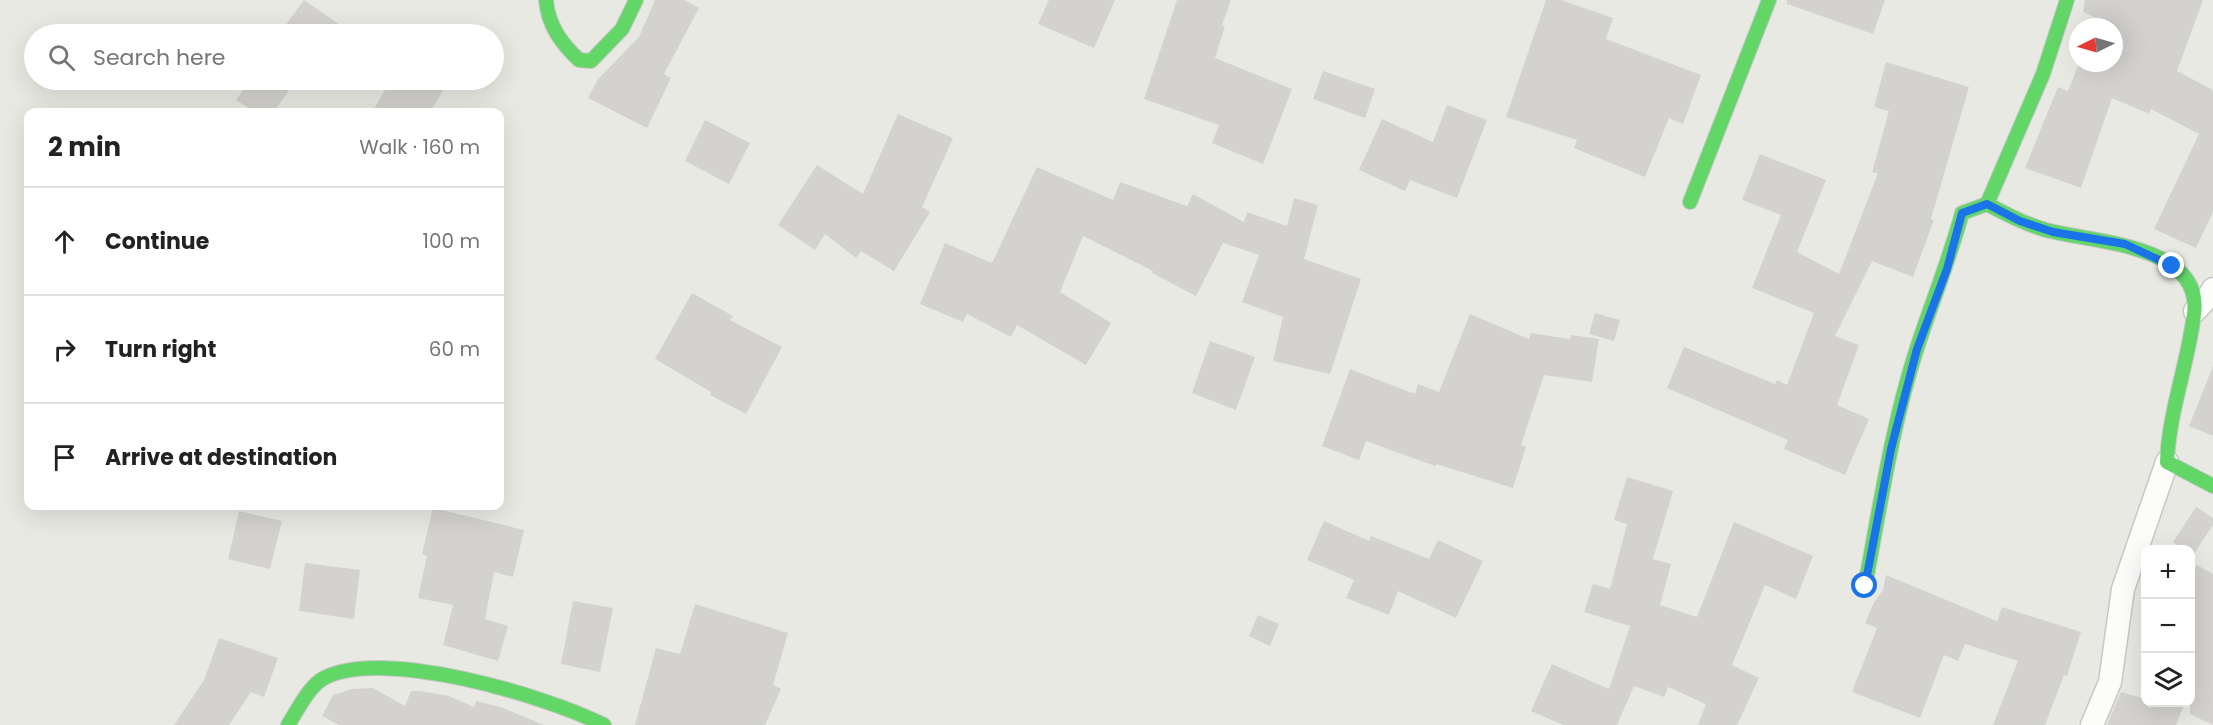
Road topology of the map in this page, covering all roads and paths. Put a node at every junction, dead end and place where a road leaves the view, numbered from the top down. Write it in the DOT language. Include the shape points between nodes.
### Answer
graph roads {
  1 [pos="546,0"];
  2 [pos="636,0"];
  3 [pos="1769,0"];
  4 [pos="2067,0"];
  5 [pos="1690,202"];
  6 [pos="1987,204"];
  7 [pos="2213,289"];
  8 [pos="2195,311"];
  9 [pos="2167,462"];
  10 [pos="2213,486"];
  11 [pos="1865,586"];
  12 [pos="288,725"];
  13 [pos="604,725"];
  14 [pos="2092,725"];
  1 -- 2 [label="street" via="557,38 579,60 591,61 622,29"];
  3 -- 5 [label="street"];
  4 -- 6 [label="street" via="2043,74"];
  6 -- 8 [label="street" via="2053,232 2125,244 2172,266 2186,278"];
  6 -- 11 [label="street" via="1962,213 1947,269 1917,349 1891,449"];
  7 -- 8 [label="street"];
  8 -- 9 [label="street" via="2168,434"];
  9 -- 10 [label="street"];
  9 -- 14 [label="street" via="2123,589 2110,682"];
  12 -- 13 [label="street" via="323,678 348,671 389,669 479,683 588,715"];
}
